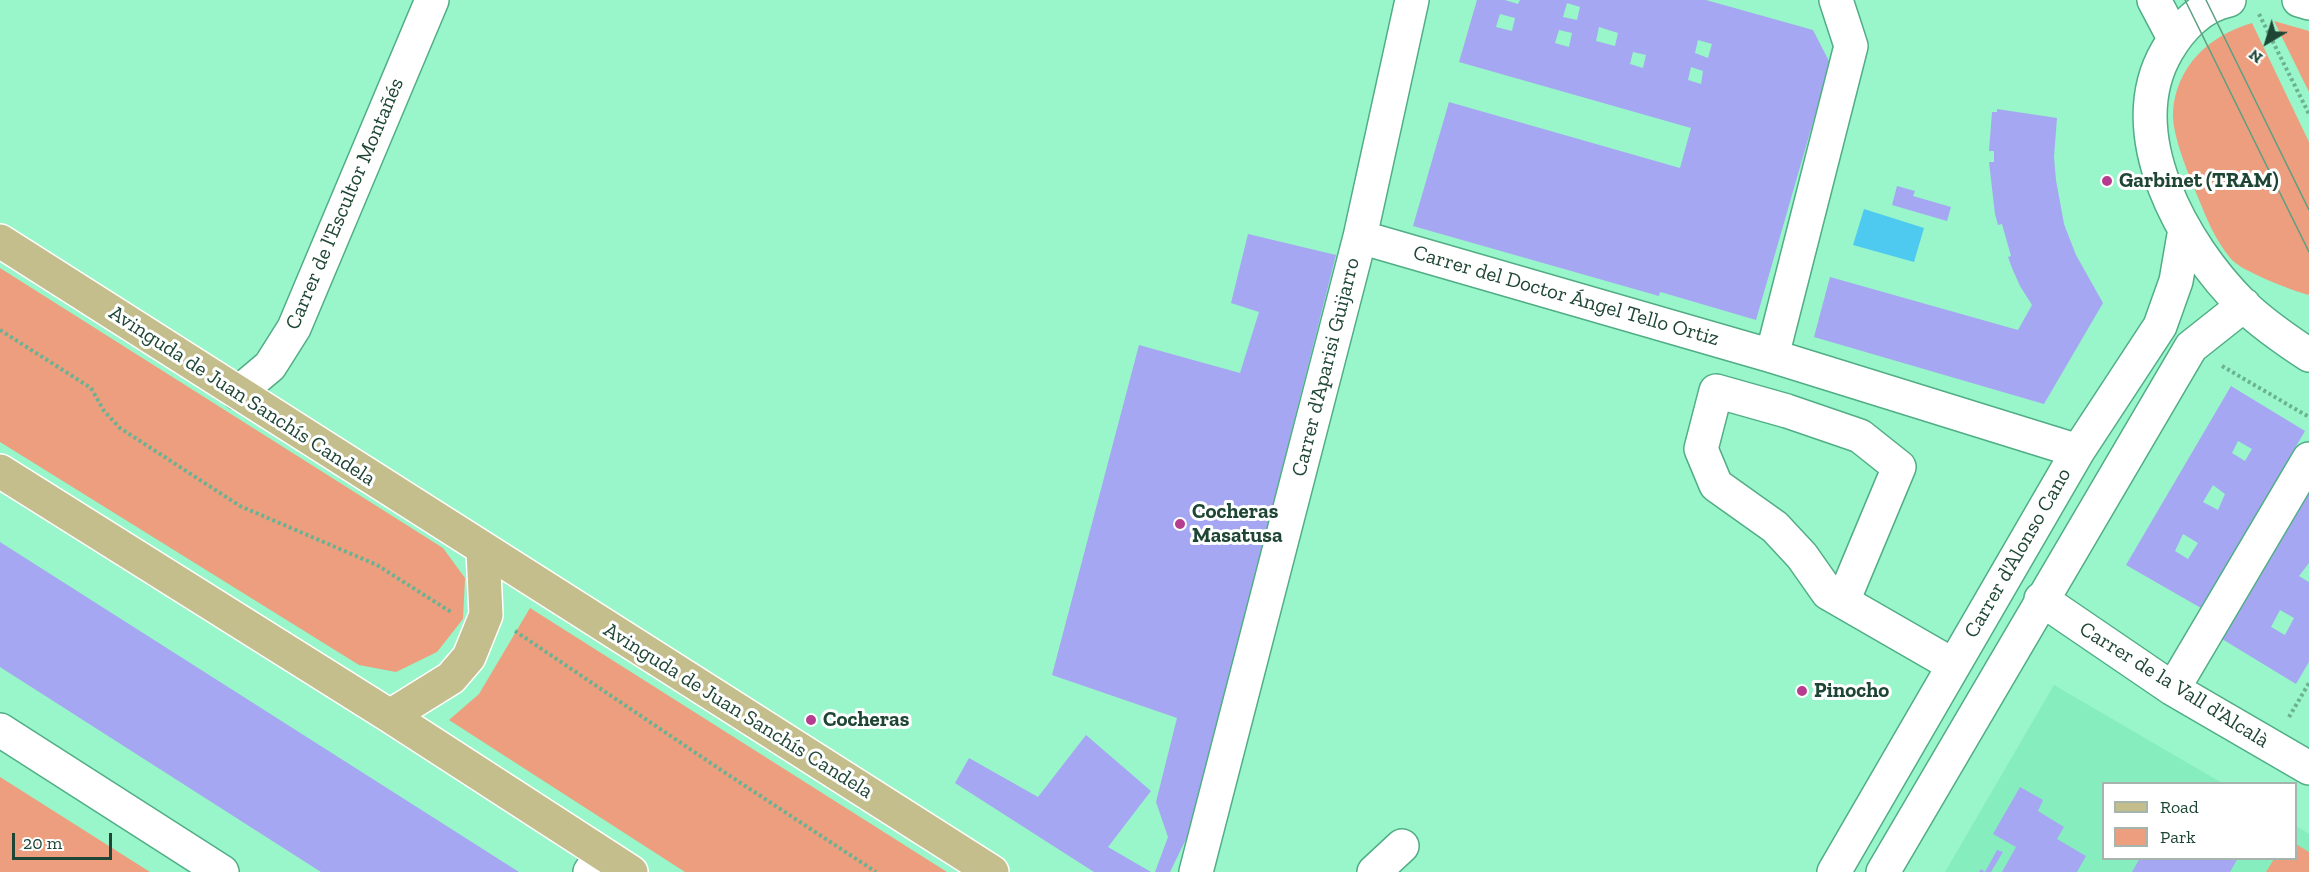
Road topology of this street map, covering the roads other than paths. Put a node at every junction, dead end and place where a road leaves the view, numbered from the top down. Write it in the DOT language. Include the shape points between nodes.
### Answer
graph roads {
  1 [pos="432,0"];
  2 [pos="1412,0"];
  3 [pos="1836,0"];
  4 [pos="2154,0"];
  5 [pos="2299,0"];
  6 [pos="2309,3"];
  7 [pos="2243,5"];
  8 [pos="2174,38"];
  9 [pos="2186,229"];
  10 [pos="1360,237"];
  11 [pos="0,241"];
  12 [pos="2244,305"];
  13 [pos="2309,355"];
  14 [pos="1777,357"];
  15 [pos="238,393"];
  16 [pos="1767,405"];
  17 [pos="2078,451"];
  18 [pos="2309,459"];
  19 [pos="0,471"];
  20 [pos="483,550"];
  21 [pos="2041,599"];
  22 [pos="1843,601"];
  23 [pos="1953,665"];
  24 [pos="2173,689"];
  25 [pos="390,716"];
  26 [pos="0,730"];
  27 [pos="2309,768"];
  28 [pos="1402,846"];
  29 [pos="596,863"];
  30 [pos="222,872"];
  31 [pos="631,872"];
  32 [pos="992,872"];
  33 [pos="1196,872"];
  34 [pos="1374,872"];
  35 [pos="1834,872"];
  36 [pos="1883,872"];
  1 -- 15 [label="street, Carrer de l'Escultor Montañés" via="294,328 270,366"];
  2 -- 10 [label="street, Carrer d'Aparisi Guijarro"];
  3 -- 14 [label="street" via="1851,46"];
  4 -- 8 [label="street"];
  5 -- 6 [label="street"];
  7 -- 8 [label="street" via="2209,6"];
  8 -- 9 [label="street" via="2160,63 2151,92 2149,121 2163,183"];
  9 -- 12 [label="street" via="2212,269"];
  9 -- 17 [label="street, Carrer d'Alonso Cano" via="2176,281 2160,326"];
  10 -- 14 [label="street, Carrer del Doctor Ángel Tello Ortiz"];
  10 -- 33 [label="street, Carrer d'Aparisi Guijarro"];
  11 -- 15 [label="main road, Avinguda de Juan Sanchís Candela"];
  12 -- 13 [label="street"];
  12 -- 21 [label="street, Carrer d'Alonso Cano" via="2191,347"];
  14 -- 16 [label="street"];
  14 -- 17 [label="street, Carrer del Doctor Ángel Tello Ortiz"];
  15 -- 20 [label="main road, Avinguda de Juan Sanchís Candela"];
  16 -- 22 [label="street" via="1860,436 1899,467"];
  16 -- 22 [label="street" via="1716,391 1701,449 1716,484 1775,527 1828,593"];
  17 -- 23 [label="street, Carrer d'Alonso Cano"];
  18 -- 24 [label="street"];
  19 -- 25 [label="main road"];
  20 -- 25 [label="main road" via="486,615 469,657 451,678"];
  20 -- 32 [label="main road, Avinguda de Juan Sanchís Candela"];
  21 -- 24 [label="street, Carrer de la Vall d'Alcalà"];
  21 -- 36 [label="street, Carrer d'Alonso Cano"];
  22 -- 23 [label="street"];
  23 -- 35 [label="street, Carrer d'Alonso Cano"];
  24 -- 27 [label="street, Carrer de la Vall d'Alcalà"];
  25 -- 29 [label="main road"];
  26 -- 30 [label="street"];
  28 -- 34 [label="street"];
  29 -- 31 [label="main road"];
}
